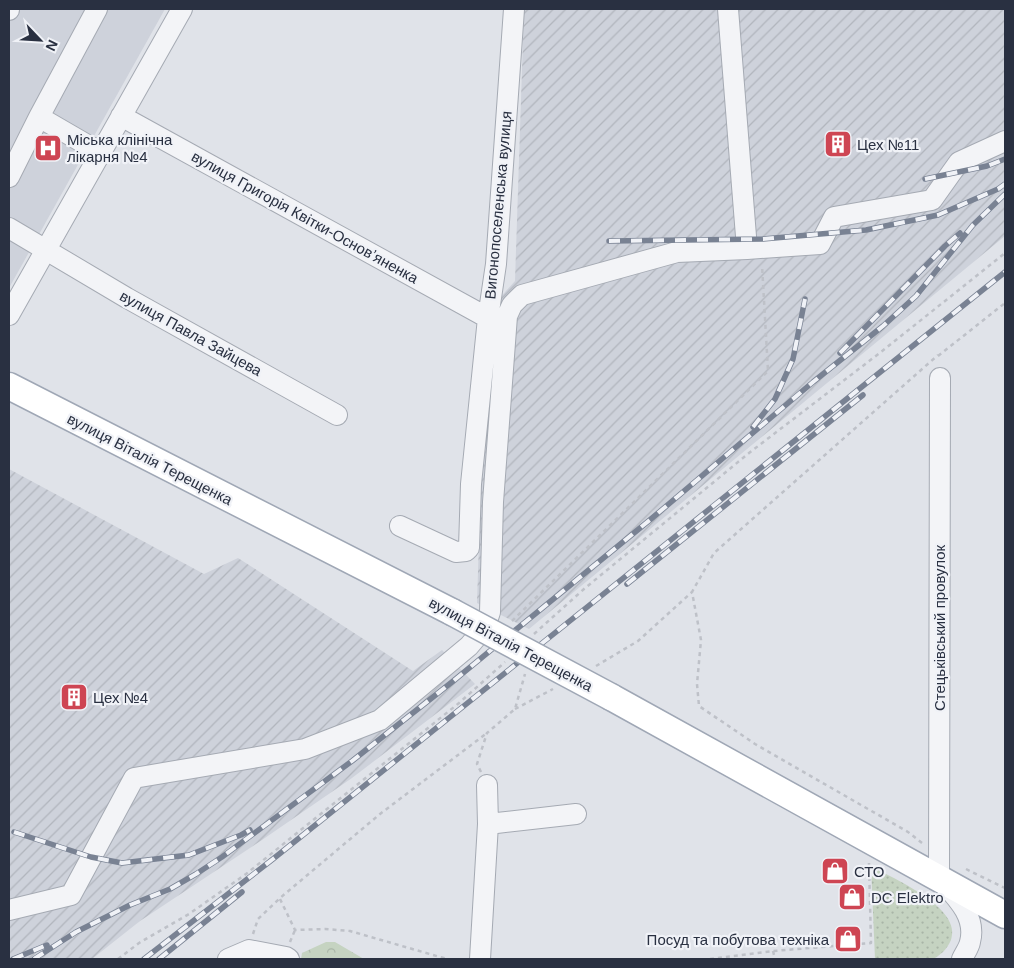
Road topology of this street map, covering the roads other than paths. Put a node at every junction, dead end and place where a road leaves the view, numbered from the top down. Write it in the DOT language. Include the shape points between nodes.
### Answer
graph roads {
  1 [pos="97,9"];
  2 [pos="182,9"];
  3 [pos="514,9"];
  4 [pos="728,9"];
  5 [pos="122,116"];
  6 [pos="39,117"];
  7 [pos="1005,141"];
  8 [pos="101,152"];
  9 [pos="9,177"];
  10 [pos="9,228"];
  11 [pos="46,249"];
  12 [pos="754,249"];
  13 [pos="9,315"];
  14 [pos="488,318"];
  15 [pos="940,378"];
  16 [pos="9,386"];
  17 [pos="337,414"];
  18 [pos="400,526"];
  19 [pos="487,785"];
  20 [pos="576,814"];
  21 [pos="488,824"];
  22 [pos="939,867"];
  23 [pos="9,910"];
  24 [pos="1005,915"];
  25 [pos="228,959"];
  26 [pos="290,959"];
  27 [pos="480,959"];
  28 [pos="962,959"];
  1 -- 6 [label="street"];
  2 -- 5 [label="street"];
  3 -- 14 [label="street, Вигонопоселенська вулиця" via="496,264"];
  4 -- 12 [label="street"];
  5 -- 8 [label="street"];
  5 -- 14 [label="street, вулиця Григорія Квітки-Основʼяненка"];
  6 -- 8 [label="street"];
  6 -- 9 [label="street"];
  7 -- 12 [label="street" via="959,162 932,200 834,217 820,244"];
  8 -- 11 [label="street"];
  10 -- 11 [label="street, вулиця Павла Зайцева"];
  11 -- 13 [label="street"];
  11 -- 17 [label="street, вулиця Павла Зайцева" via="127,298"];
  12 -- 23 [label="street" via="677,252 522,295 507,316 493,502 490,612 485,626 469,646 380,720 305,748 134,778 72,895"];
  14 -- 18 [label="street, Вигонопоселенська вулиця" via="471,484 469,548 456,552"];
  15 -- 22 [label="street, Стецьківський провулок"];
  16 -- 22 [label="main road, вулиця Віталія Терещенка, bridge" via="452,612"];
  19 -- 21 [label="street"];
  20 -- 21 [label="street"];
  21 -- 27 [label="street"];
  22 -- 24 [label="main road, вулиця Віталія Терещенка"];
  22 -- 28 [label="street" via="971,922 970,942"];
  25 -- 26 [label="street" via="249,950"];
}
